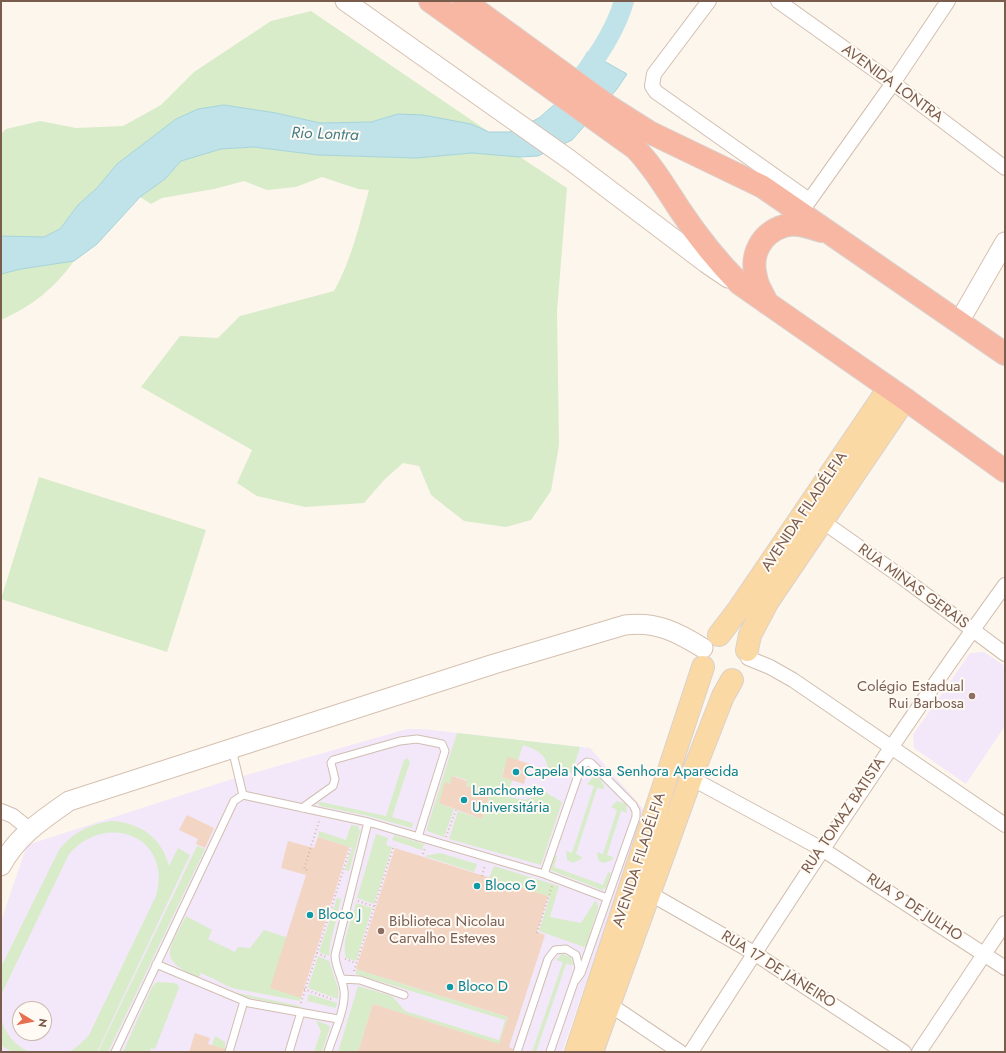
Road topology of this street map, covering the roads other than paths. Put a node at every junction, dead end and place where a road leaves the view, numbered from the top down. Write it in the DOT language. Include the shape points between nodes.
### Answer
graph roads {
  1 [pos="345,1"];
  2 [pos="430,1"];
  3 [pos="464,1"];
  4 [pos="709,1"];
  5 [pos="778,1"];
  6 [pos="948,1"];
  7 [pos="550,75"];
  8 [pos="893,83"];
  9 [pos="603,114"];
  10 [pos="1005,168"];
  11 [pos="805,206"];
  12 [pos="826,232"];
  13 [pos="1005,242"];
  14 [pos="740,284"];
  15 [pos="768,304"];
  16 [pos="959,322"];
  17 [pos="1005,354"];
  18 [pos="897,393"];
  19 [pos="1005,471"];
  20 [pos="822,521"];
  21 [pos="1005,585"];
  22 [pos="972,631"];
  23 [pos="709,650"];
  24 [pos="747,654"];
  25 [pos="1005,654"];
  26 [pos="732,680"];
  27 [pos="890,748"];
  28 [pos="232,749"];
  29 [pos="691,778"];
  30 [pos="244,795"];
  31 [pos="302,808"];
  32 [pos="1,811"];
  33 [pos="368,822"];
  34 [pos="1005,825"];
  35 [pos="29,829"];
  36 [pos="418,837"];
  37 [pos="822,849"];
  38 [pos="1,866"];
  39 [pos="544,874"];
  40 [pos="649,893"];
  41 [pos="608,898"];
  42 [pos="1005,923"];
  43 [pos="754,953"];
  44 [pos="984,954"];
  45 [pos="156,964"];
  46 [pos="1005,968"];
  47 [pos="341,979"];
  48 [pos="576,980"];
  49 [pos="404,995"];
  50 [pos="244,1001"];
  51 [pos="609,1004"];
  52 [pos="301,1012"];
  53 [pos="338,1019"];
  54 [pos="115,1052"];
  55 [pos="229,1052"];
  56 [pos="289,1052"];
  57 [pos="328,1052"];
  58 [pos="517,1052"];
  59 [pos="550,1052"];
  60 [pos="576,1052"];
  61 [pos="592,1052"];
  62 [pos="680,1052"];
  63 [pos="691,1052"];
  64 [pos="904,1052"];
  65 [pos="919,1052"];
  1 -- 14 [label="street" via="570,160 706,263"];
  2 -- 7 [label="highway"];
  3 -- 7 [label="highway"];
  4 -- 11 [label="street" via="654,74 652,86 656,92"];
  5 -- 8 [label="street, AVENIDA LONTRA"];
  6 -- 8 [label="street"];
  7 -- 9 [label="highway"];
  8 -- 10 [label="street, AVENIDA LONTRA"];
  8 -- 11 [label="street"];
  9 -- 11 [label="highway" via="649,132"];
  9 -- 14 [label="highway" via="649,162 694,230 720,264"];
  11 -- 12 [label="highway"];
  12 -- 15 [label="highway" via="801,225 785,226 771,233 759,245 753,260 756,278"];
  12 -- 16 [label="highway"];
  13 -- 16 [label="street"];
  14 -- 15 [label="highway"];
  15 -- 18 [label="highway"];
  16 -- 17 [label="highway"];
  18 -- 19 [label="highway"];
  18 -- 20 [label="main road, AVENIDA FILADÉLFIA"];
  18 -- 23 [label="main road, AVENIDA FILADÉLFIA"];
  20 -- 22 [label="street, RUA MINAS GERAIS"];
  20 -- 24 [label="main road, AVENIDA FILADÉLFIA" via="768,601 750,635"];
  21 -- 22 [label="street, RUA TOMAZ BATISTA"];
  22 -- 25 [label="street, RUA MINAS GERAIS"];
  22 -- 27 [label="street, RUA TOMAZ BATISTA"];
  23 -- 24 [label="main road" via="726,634 739,639"];
  23 -- 26 [label="main road" via="712,678"];
  23 -- 28 [label="street" via="657,625 625,625"];
  23 -- 60 [label="main road, AVENIDA FILADÉLFIA"];
  24 -- 26 [label="main road" via="743,671"];
  24 -- 27 [label="street" via="793,680"];
  26 -- 29 [label="main road, AVENIDA FILADÉLFIA"];
  27 -- 34 [label="street"];
  27 -- 37 [label="street, RUA TOMAZ BATISTA"];
  28 -- 30 [label="lane"];
  28 -- 35 [label="street" via="69,802"];
  29 -- 37 [label="street, RUA 9 DE JULHO"];
  29 -- 40 [label="main road, AVENIDA FILADÉLFIA"];
  30 -- 31 [label="lane"];
  30 -- 45 [label="lane" via="234,801"];
  31 -- 33 [label="lane"];
  31 -- 36 [label="lane" via="333,786 335,779 330,763 333,760 400,741 417,739 442,744 445,751"];
  32 -- 35 [label="street" via="13,816"];
  33 -- 36 [label="lane"];
  33 -- 47 [label="lane" via="335,955"];
  35 -- 38 [label="street" via="9,852"];
  36 -- 39 [label="lane"];
  37 -- 43 [label="street, RUA TOMAZ BATISTA"];
  37 -- 44 [label="street, RUA 9 DE JULHO"];
  39 -- 41 [label="lane"];
  39 -- 41 [label="lane" via="581,766 587,762 591,763 636,811"];
  40 -- 43 [label="street, RUA 17 DE JANEIRO"];
  40 -- 51 [label="main road, AVENIDA FILADÉLFIA"];
  41 -- 48 [label="lane" via="581,973"];
  42 -- 44 [label="street"];
  43 -- 63 [label="street, RUA TOMAZ BATISTA"];
  43 -- 64 [label="street, RUA 17 DE JANEIRO"];
  44 -- 46 [label="street, RUA 9 DE JULHO"];
  44 -- 65 [label="street"];
  45 -- 50 [label="lane"];
  45 -- 54 [label="lane"];
  47 -- 49 [label="lane" via="354,979"];
  47 -- 53 [label="lane" via="344,992"];
  48 -- 58 [label="lane" via="579,968 576,955 566,949 555,950 551,954"];
  48 -- 59 [label="lane"];
  50 -- 52 [label="lane"];
  50 -- 55 [label="lane"];
  51 -- 61 [label="main road, AVENIDA FILADÉLFIA"];
  51 -- 62 [label="street"];
  52 -- 53 [label="lane"];
  52 -- 56 [label="lane"];
  53 -- 57 [label="lane"];
}
